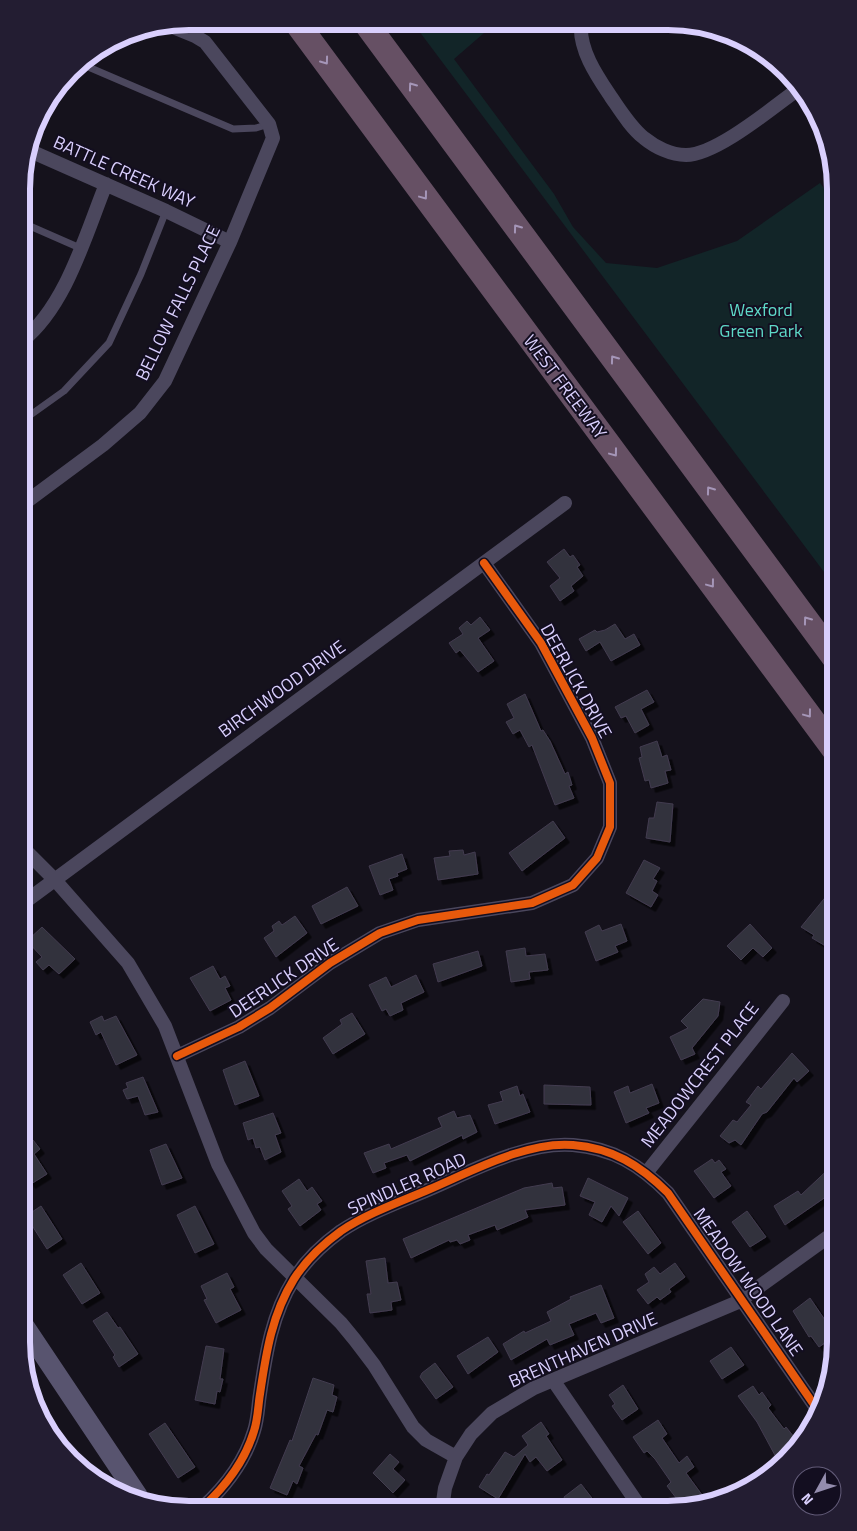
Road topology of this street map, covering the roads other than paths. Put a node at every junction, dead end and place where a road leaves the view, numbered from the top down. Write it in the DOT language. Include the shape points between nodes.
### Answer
graph roads {
  1 [pos="180,30"];
  2 [pos="302,30"];
  3 [pos="371,30"];
  4 [pos="582,30"];
  5 [pos="87,67"];
  6 [pos="794,93"];
  7 [pos="268,124"];
  8 [pos="34,153"];
  9 [pos="106,184"];
  10 [pos="166,211"];
  11 [pos="30,226"];
  12 [pos="230,242"];
  13 [pos="80,248"];
  14 [pos="30,334"];
  15 [pos="30,415"];
  16 [pos="30,499"];
  17 [pos="565,503"];
  18 [pos="484,563"];
  19 [pos="827,648"];
  20 [pos="827,740"];
  21 [pos="30,855"];
  22 [pos="54,880"];
  23 [pos="30,898"];
  24 [pos="783,1001"];
  25 [pos="177,1056"];
  26 [pos="647,1172"];
  27 [pos="827,1238"];
  28 [pos="295,1277"];
  29 [pos="742,1300"];
  30 [pos="30,1334"];
  31 [pos="553,1380"];
  32 [pos="814,1405"];
  33 [pos="456,1457"];
  34 [pos="135,1491"];
  35 [pos="208,1501"];
  36 [pos="443,1501"];
  37 [pos="636,1501"];
  1 -- 7 [label="street" via="205,42"];
  2 -- 20 [label="highway, WEST FREEWAY, one-way"];
  19 -- 3 [label="highway, one-way"];
  4 -- 6 [label="street" via="587,54 619,109 642,137 672,153 703,152 732,137"];
  5 -- 7 [label="lane" via="233,129"];
  7 -- 12 [label="street, BELLOW FALLS PLACE" via="273,138"];
  8 -- 9 [label="street, BATTLE CREEK WAY"];
  9 -- 10 [label="street, BATTLE CREEK WAY"];
  9 -- 13 [label="street"];
  10 -- 12 [label="street, BATTLE CREEK WAY"];
  10 -- 15 [label="lane" via="109,343 64,391"];
  11 -- 13 [label="lane"];
  12 -- 16 [label="street, BELLOW FALLS PLACE" via="164,381 140,413"];
  13 -- 14 [label="street" via="53,308"];
  17 -- 18 [label="street, BIRCHWOOD DRIVE"];
  18 -- 22 [label="street, BIRCHWOOD DRIVE"];
  18 -- 25 [label="street, DEERLICK DRIVE" via="540,643 596,747 610,783 610,827 598,858 573,885 532,903 418,920 380,933 330,963 239,1027"];
  21 -- 22 [label="street"];
  22 -- 23 [label="street, BIRCHWOOD DRIVE"];
  22 -- 25 [label="street" via="128,963 165,1026"];
  24 -- 26 [label="street, MEADOWCREST PLACE"];
  25 -- 28 [label="street" via="218,1164 243,1215 266,1248"];
  26 -- 28 [label="street, SPINDLER ROAD" via="612,1152 571,1144 549,1145 505,1157 355,1222 325,1244"];
  26 -- 29 [label="street, MEADOW WOOD LANE" via="668,1193"];
  27 -- 29 [label="street, BRENTHAVEN DRIVE"];
  28 -- 33 [label="street" via="355,1340 413,1428 426,1440"];
  28 -- 35 [label="street, SPINDLER ROAD" via="274,1319 254,1429 247,1450 230,1477"];
  29 -- 31 [label="street, BRENTHAVEN DRIVE"];
  29 -- 32 [label="street, MEADOW WOOD LANE"];
  30 -- 34 [label="main road"];
  31 -- 33 [label="street, BRENTHAVEN DRIVE" via="492,1413 471,1434"];
  31 -- 37 [label="street"];
  33 -- 36 [label="street, BRENTHAVEN DRIVE"];
}
